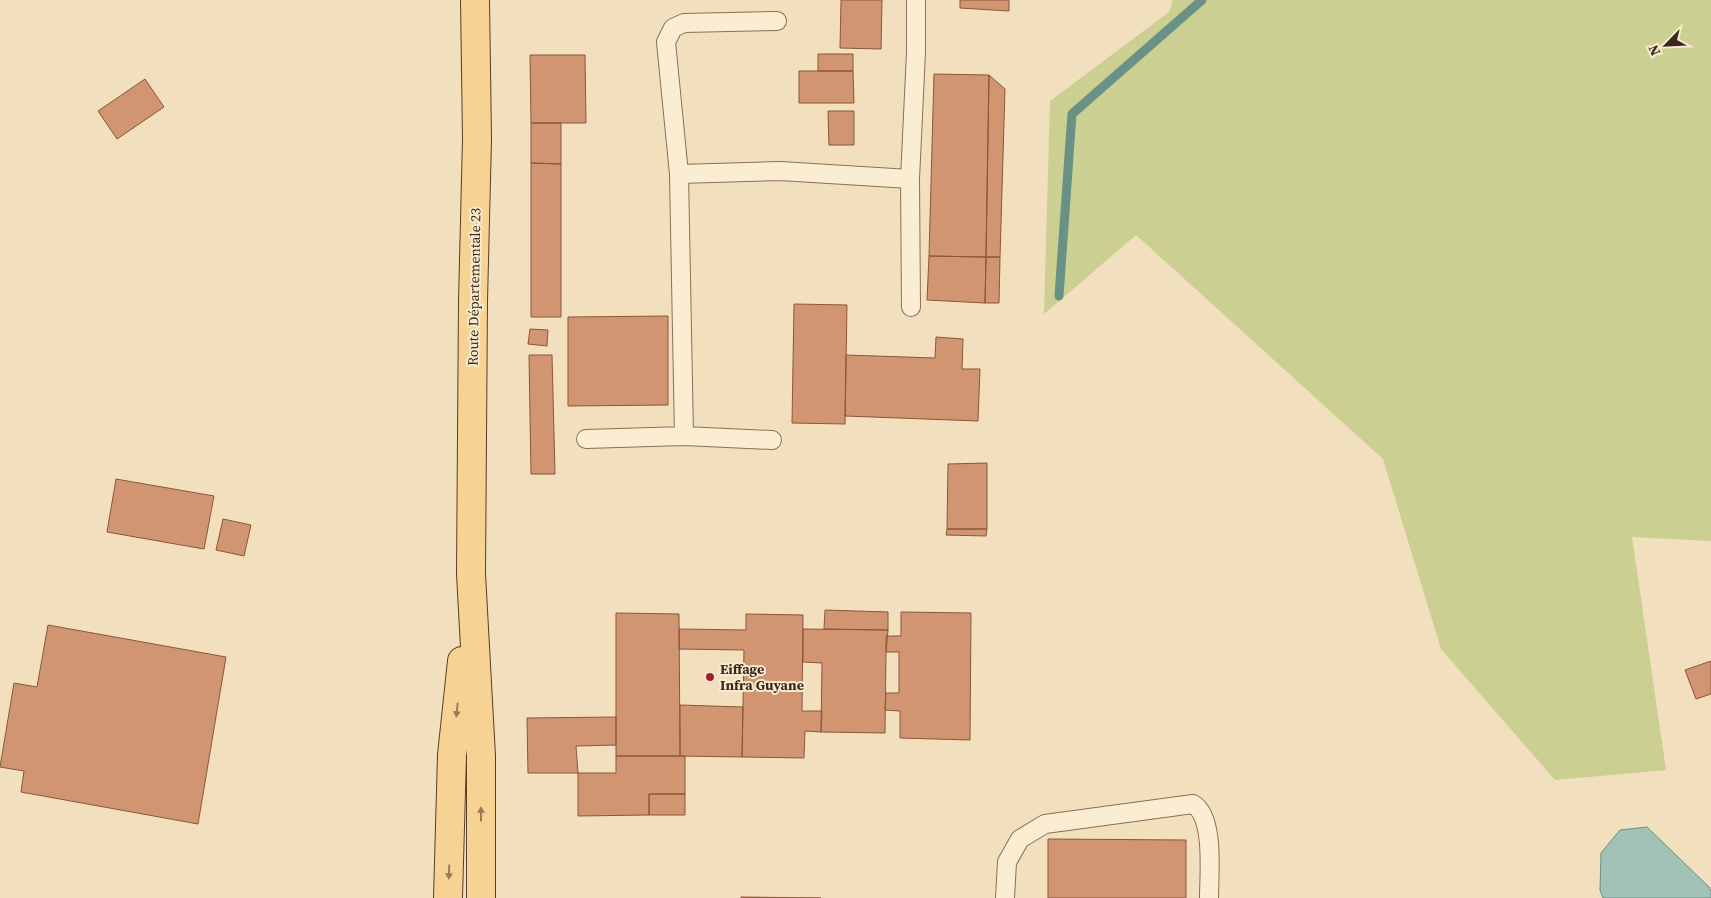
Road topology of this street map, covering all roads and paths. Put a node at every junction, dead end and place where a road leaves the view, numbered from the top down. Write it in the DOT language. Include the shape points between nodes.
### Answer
graph roads {
  1 [pos="475,0"];
  2 [pos="916,0"];
  3 [pos="777,21"];
  4 [pos="679,174"];
  5 [pos="910,179"];
  6 [pos="911,308"];
  7 [pos="684,436"];
  8 [pos="586,439"];
  9 [pos="772,440"];
  10 [pos="471,574"];
  11 [pos="448,898"];
  12 [pos="482,898"];
  13 [pos="1005,898"];
  14 [pos="1209,898"];
  1 -- 10 [label="main road, Route Départementale 23" via="477,139"];
  2 -- 5 [label="lane"];
  3 -- 4 [label="lane" via="684,23 673,28 666,42"];
  4 -- 5 [label="lane" via="780,171"];
  4 -- 7 [label="lane"];
  5 -- 6 [label="lane"];
  7 -- 8 [label="lane"];
  7 -- 9 [label="lane"];
  10 -- 11 [label="main road, one-way" via="452,755"];
  12 -- 10 [label="main road, one-way" via="481,756"];
  13 -- 14 [label="lane" via="1007,862 1020,839 1045,824 1193,804 1205,818 1209,841"];
}
